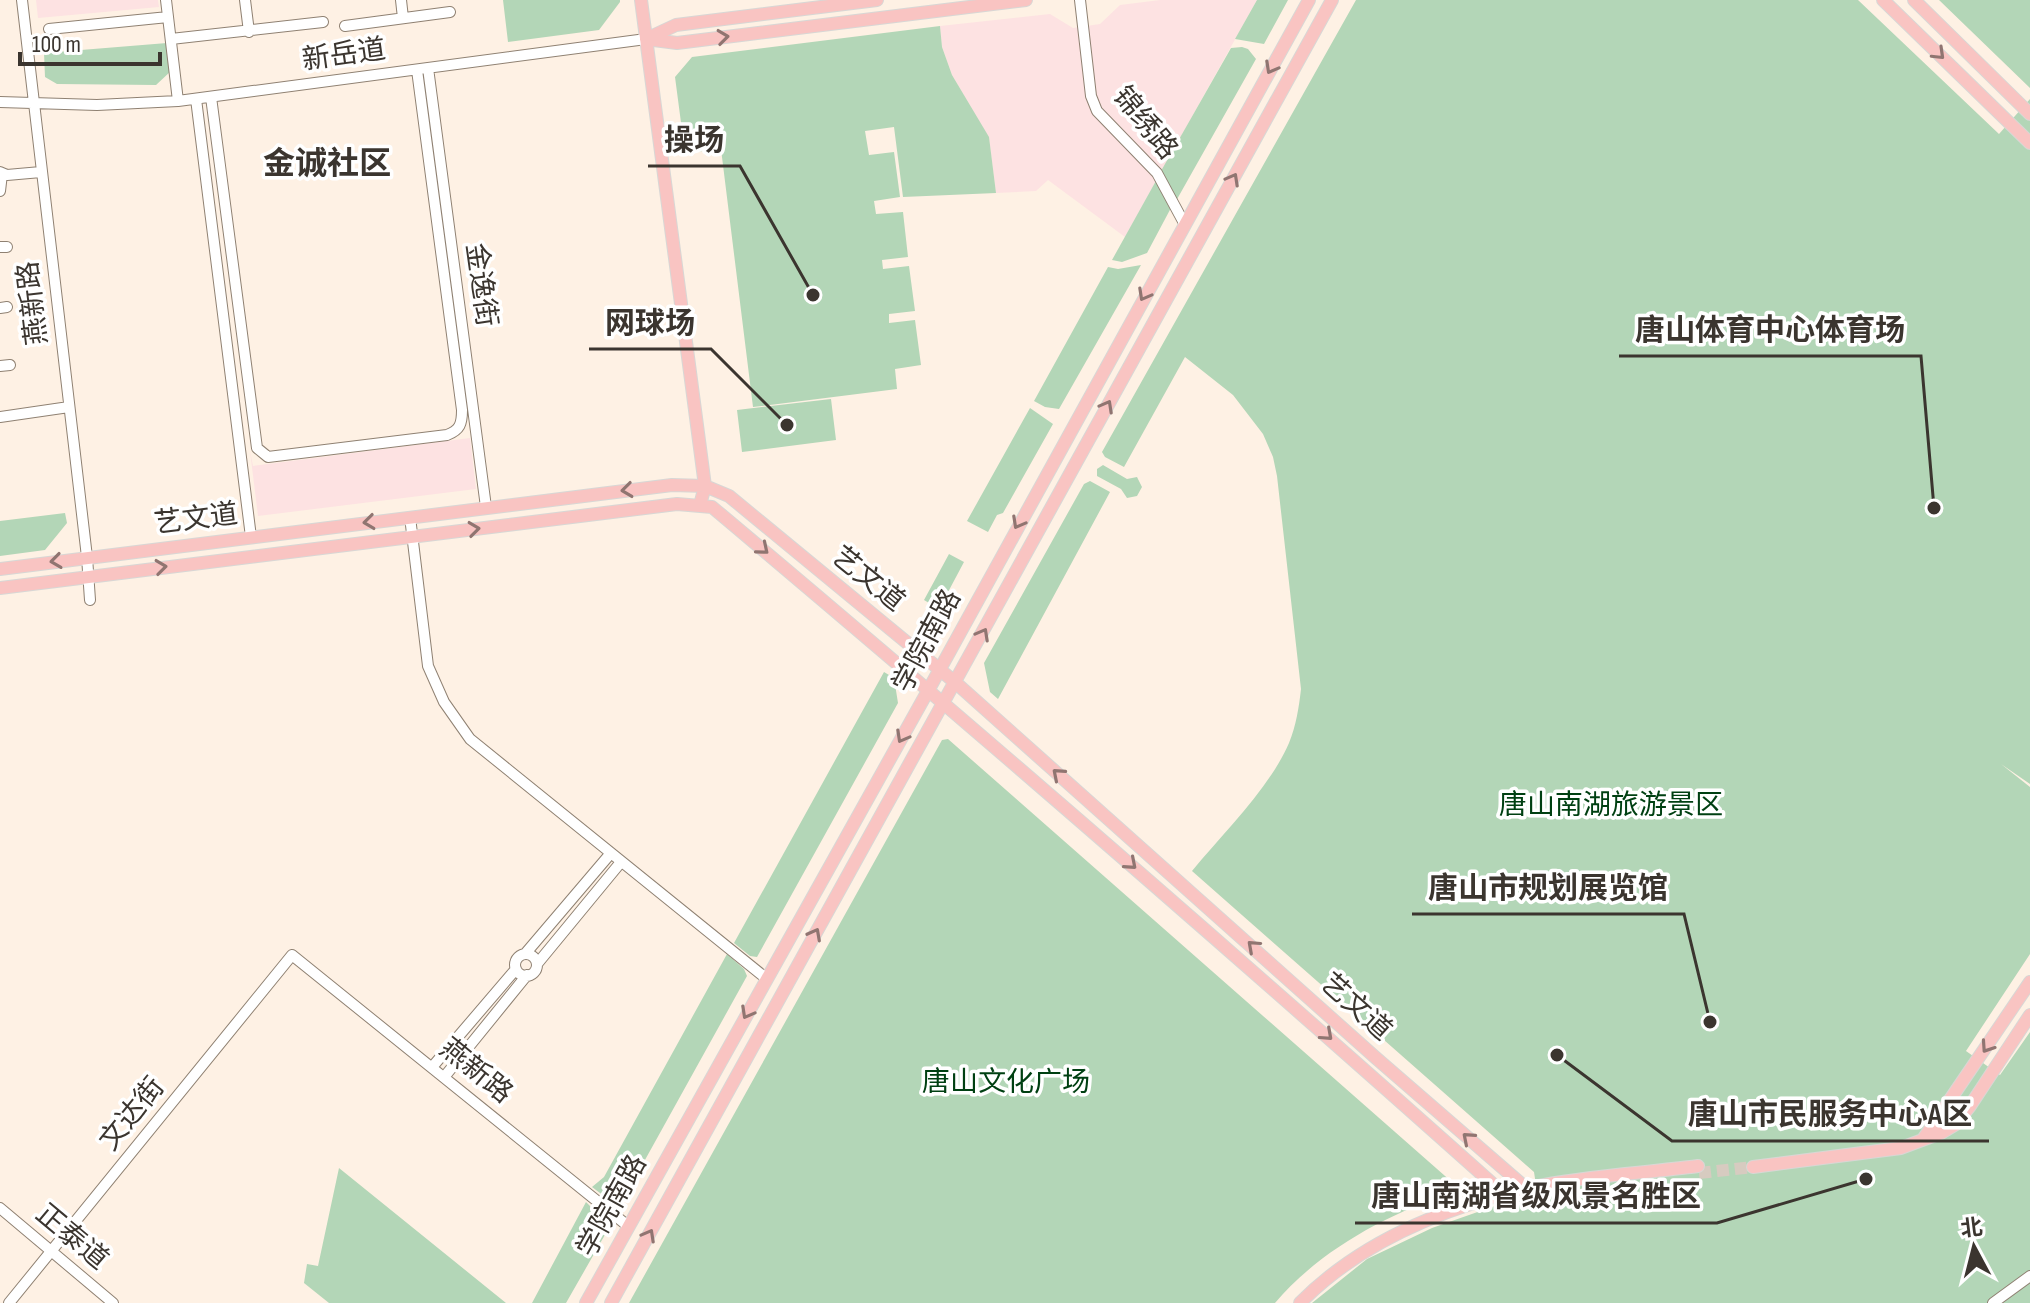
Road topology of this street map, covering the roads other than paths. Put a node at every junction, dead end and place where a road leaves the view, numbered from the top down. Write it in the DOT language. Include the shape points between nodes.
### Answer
graph roads {
  1 [pos="22,0"];
  2 [pos="166,0"];
  3 [pos="245,0"];
  4 [pos="401,0"];
  5 [pos="641,0"];
  6 [pos="877,0"];
  7 [pos="1026,0"];
  8 [pos="1080,0"];
  9 [pos="1309,0"];
  10 [pos="1332,0"];
  11 [pos="1883,0"];
  12 [pos="1914,0"];
  13 [pos="450,12"];
  14 [pos="168,17"];
  15 [pos="403,18"];
  16 [pos="323,22"];
  17 [pos="345,26"];
  18 [pos="49,29"];
  19 [pos="249,32"];
  20 [pos="171,39"];
  21 [pos="646,39"];
  22 [pos="423,69"];
  23 [pos="2002,86"];
  24 [pos="211,97"];
  25 [pos="196,99"];
  26 [pos="178,101"];
  27 [pos="0,102"];
  28 [pos="33,104"];
  29 [pos="1990,104"];
  30 [pos="2030,114"];
  31 [pos="2030,143"];
  32 [pos="41,172"];
  33 [pos="1,173"];
  34 [pos="0,191"];
  35 [pos="1184,223"];
  36 [pos="69,407"];
  37 [pos="0,417"];
  38 [pos="705,486"];
  39 [pos="700,505"];
  40 [pos="486,507"];
  41 [pos="410,517"];
  42 [pos="251,537"];
  43 [pos="411,537"];
  44 [pos="87,557"];
  45 [pos="0,569"];
  46 [pos="87,576"];
  47 [pos="0,588"];
  48 [pos="90,600"];
  49 [pos="939,669"];
  50 [pos="956,683"];
  51 [pos="929,689"];
  52 [pos="946,703"];
  53 [pos="611,853"];
  54 [pos="621,862"];
  55 [pos="525,954"];
  56 [pos="292,955"];
  57 [pos="537,964"];
  58 [pos="516,969"];
  59 [pos="1280,971"];
  60 [pos="527,975"];
  61 [pos="767,979"];
  62 [pos="2030,982"];
  63 [pos="1270,984"];
  64 [pos="2030,1015"];
  65 [pos="433,1066"];
  66 [pos="445,1076"];
  67 [pos="1924,1138"];
  68 [pos="1752,1163"];
  69 [pos="1527,1189"];
  70 [pos="1504,1194"];
  71 [pos="0,1208"];
  72 [pos="628,1226"];
  73 [pos="51,1252"];
  74 [pos="2030,1276"];
  75 [pos="9,1303"];
  76 [pos="113,1303"];
  77 [pos="586,1303"];
  78 [pos="611,1303"];
  79 [pos="1300,1303"];
  80 [pos="1993,1303"];
  1 -- 28 [label="street, 燕新路"];
  2 -- 14 [label="street"];
  3 -- 19 [label="street"];
  4 -- 15 [label="street"];
  5 -- 21 [label="main road"];
  6 -- 21 [label="main road, 新岳道" via="676,25"];
  21 -- 7 [label="main road, 新岳道, one-way" via="677,43"];
  8 -- 35 [label="street, 锦绣路" via="1097,111 1157,173"];
  9 -- 35 [label="main road, 学院南路, one-way"];
  50 -- 10 [label="main road, 学院南路, one-way"];
  11 -- 29 [label="main road, one-way"];
  12 -- 23 [label="main road"];
  13 -- 15 [label="street"];
  14 -- 18 [label="street"];
  14 -- 20 [label="street"];
  15 -- 17 [label="street"];
  16 -- 19 [label="street"];
  19 -- 20 [label="street"];
  20 -- 26 [label="street"];
  21 -- 22 [label="street, 新岳道"];
  21 -- 38 [label="main road"];
  22 -- 24 [label="street, 新岳道"];
  22 -- 24 [label="street" via="462,410 462,422 447,435 268,457 257,448"];
  22 -- 40 [label="street, 金逸街"];
  23 -- 29 [label="main road"];
  23 -- 30 [label="main road"];
  24 -- 25 [label="street, 新岳道"];
  25 -- 26 [label="street, 新岳道"];
  25 -- 42 [label="street"];
  26 -- 28 [label="street, 新岳道"];
  27 -- 28 [label="street, 新岳道"];
  28 -- 32 [label="street, 燕新路"];
  29 -- 31 [label="main road"];
  32 -- 33 [label="street"];
  32 -- 36 [label="street, 燕新路"];
  33 -- 34 [label="street"];
  35 -- 49 [label="main road, 学院南路, one-way"];
  36 -- 37 [label="street"];
  36 -- 44 [label="street, 燕新路"];
  38 -- 39 [label="main road"];
  38 -- 40 [label="main road, 艺文道, one-way" via="672,485"];
  38 -- 49 [label="main road, 艺文道" via="729,496"];
  43 -- 39 [label="main road, 艺文道, one-way"];
  39 -- 51 [label="main road, 艺文道, one-way" via="712,507"];
  40 -- 41 [label="main road, 艺文道"];
  41 -- 42 [label="main road, 艺文道, one-way"];
  41 -- 43 [label="street"];
  42 -- 44 [label="main road, 艺文道"];
  46 -- 43 [label="main road, 艺文道, one-way"];
  43 -- 53 [label="street" via="428,666 444,702 470,739"];
  44 -- 45 [label="main road, 艺文道, one-way"];
  44 -- 46 [label="street, 燕新路"];
  46 -- 47 [label="main road, 艺文道"];
  46 -- 48 [label="street, 燕新路"];
  49 -- 50 [label="main road, 艺文道"];
  49 -- 51 [label="main road, 学院南路"];
  50 -- 52 [label="main road, 学院南路"];
  59 -- 50 [label="main road, 艺文道, one-way"];
  51 -- 52 [label="main road, 艺文道"];
  51 -- 61 [label="main road, 学院南路, one-way"];
  52 -- 63 [label="main road, 艺文道, one-way"];
  78 -- 52 [label="main road, 学院南路, one-way"];
  53 -- 54 [label="street"];
  53 -- 55 [label="street"];
  54 -- 57 [label="street"];
  54 -- 61 [label="street"];
  55 -- 57 [label="street"];
  55 -- 58 [label="street" via="517,959"];
  56 -- 65 [label="street, 燕新路"];
  56 -- 73 [label="street, 文达街"];
  57 -- 60 [label="street"];
  58 -- 60 [label="street"];
  58 -- 65 [label="street"];
  59 -- 63 [label="main road"];
  69 -- 59 [label="main road, 艺文道, one-way"];
  60 -- 66 [label="street"];
  61 -- 72 [label="main road, 学院南路, one-way"];
  62 -- 67 [label="main road, one-way"];
  63 -- 70 [label="main road, 艺文道, one-way"];
  64 -- 67 [label="main road" via="1956,1124"];
  65 -- 66 [label="street, 燕新路"];
  66 -- 72 [label="street, 燕新路"];
  67 -- 68 [label="main road"];
  69 -- 70 [label="main road"];
  69 -- 70 [label="main road" via="1698,1170"];
  70 -- 79 [label="main road" via="1394,1235 1365,1251"];
  71 -- 73 [label="street, 正泰道"];
  72 -- 77 [label="main road, 学院南路"];
  73 -- 75 [label="street, 文达街"];
  73 -- 76 [label="street, 正泰道"];
  74 -- 80 [label="street"];
}
